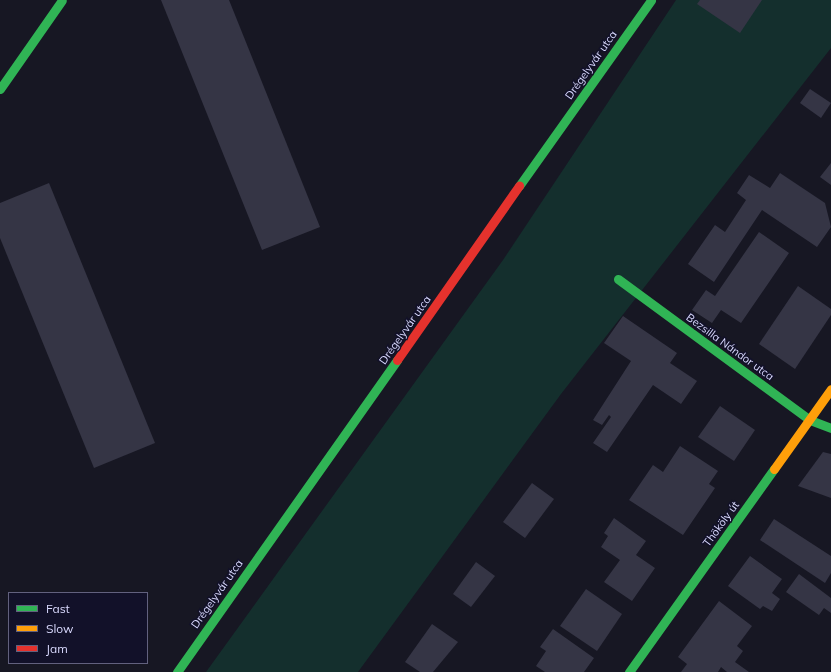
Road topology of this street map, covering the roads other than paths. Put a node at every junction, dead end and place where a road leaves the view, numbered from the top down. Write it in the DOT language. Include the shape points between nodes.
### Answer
graph roads {
  1 [pos="62,0"];
  2 [pos="651,0"];
  3 [pos="0,89"];
  4 [pos="618,279"];
  5 [pos="831,389"];
  6 [pos="810,420"];
  7 [pos="831,428"];
  8 [pos="177,672"];
  9 [pos="629,672"];
  1 -- 3 [label="main road"];
  2 -- 8 [label="main road, Drégelyvár utca"];
  4 -- 6 [label="main road, Bezsilla Nándor utca"];
  5 -- 6 [label="main road, Thököly út"];
  6 -- 7 [label="main road, Bezsilla Nándor utca"];
  6 -- 9 [label="main road, Thököly út"];
}
